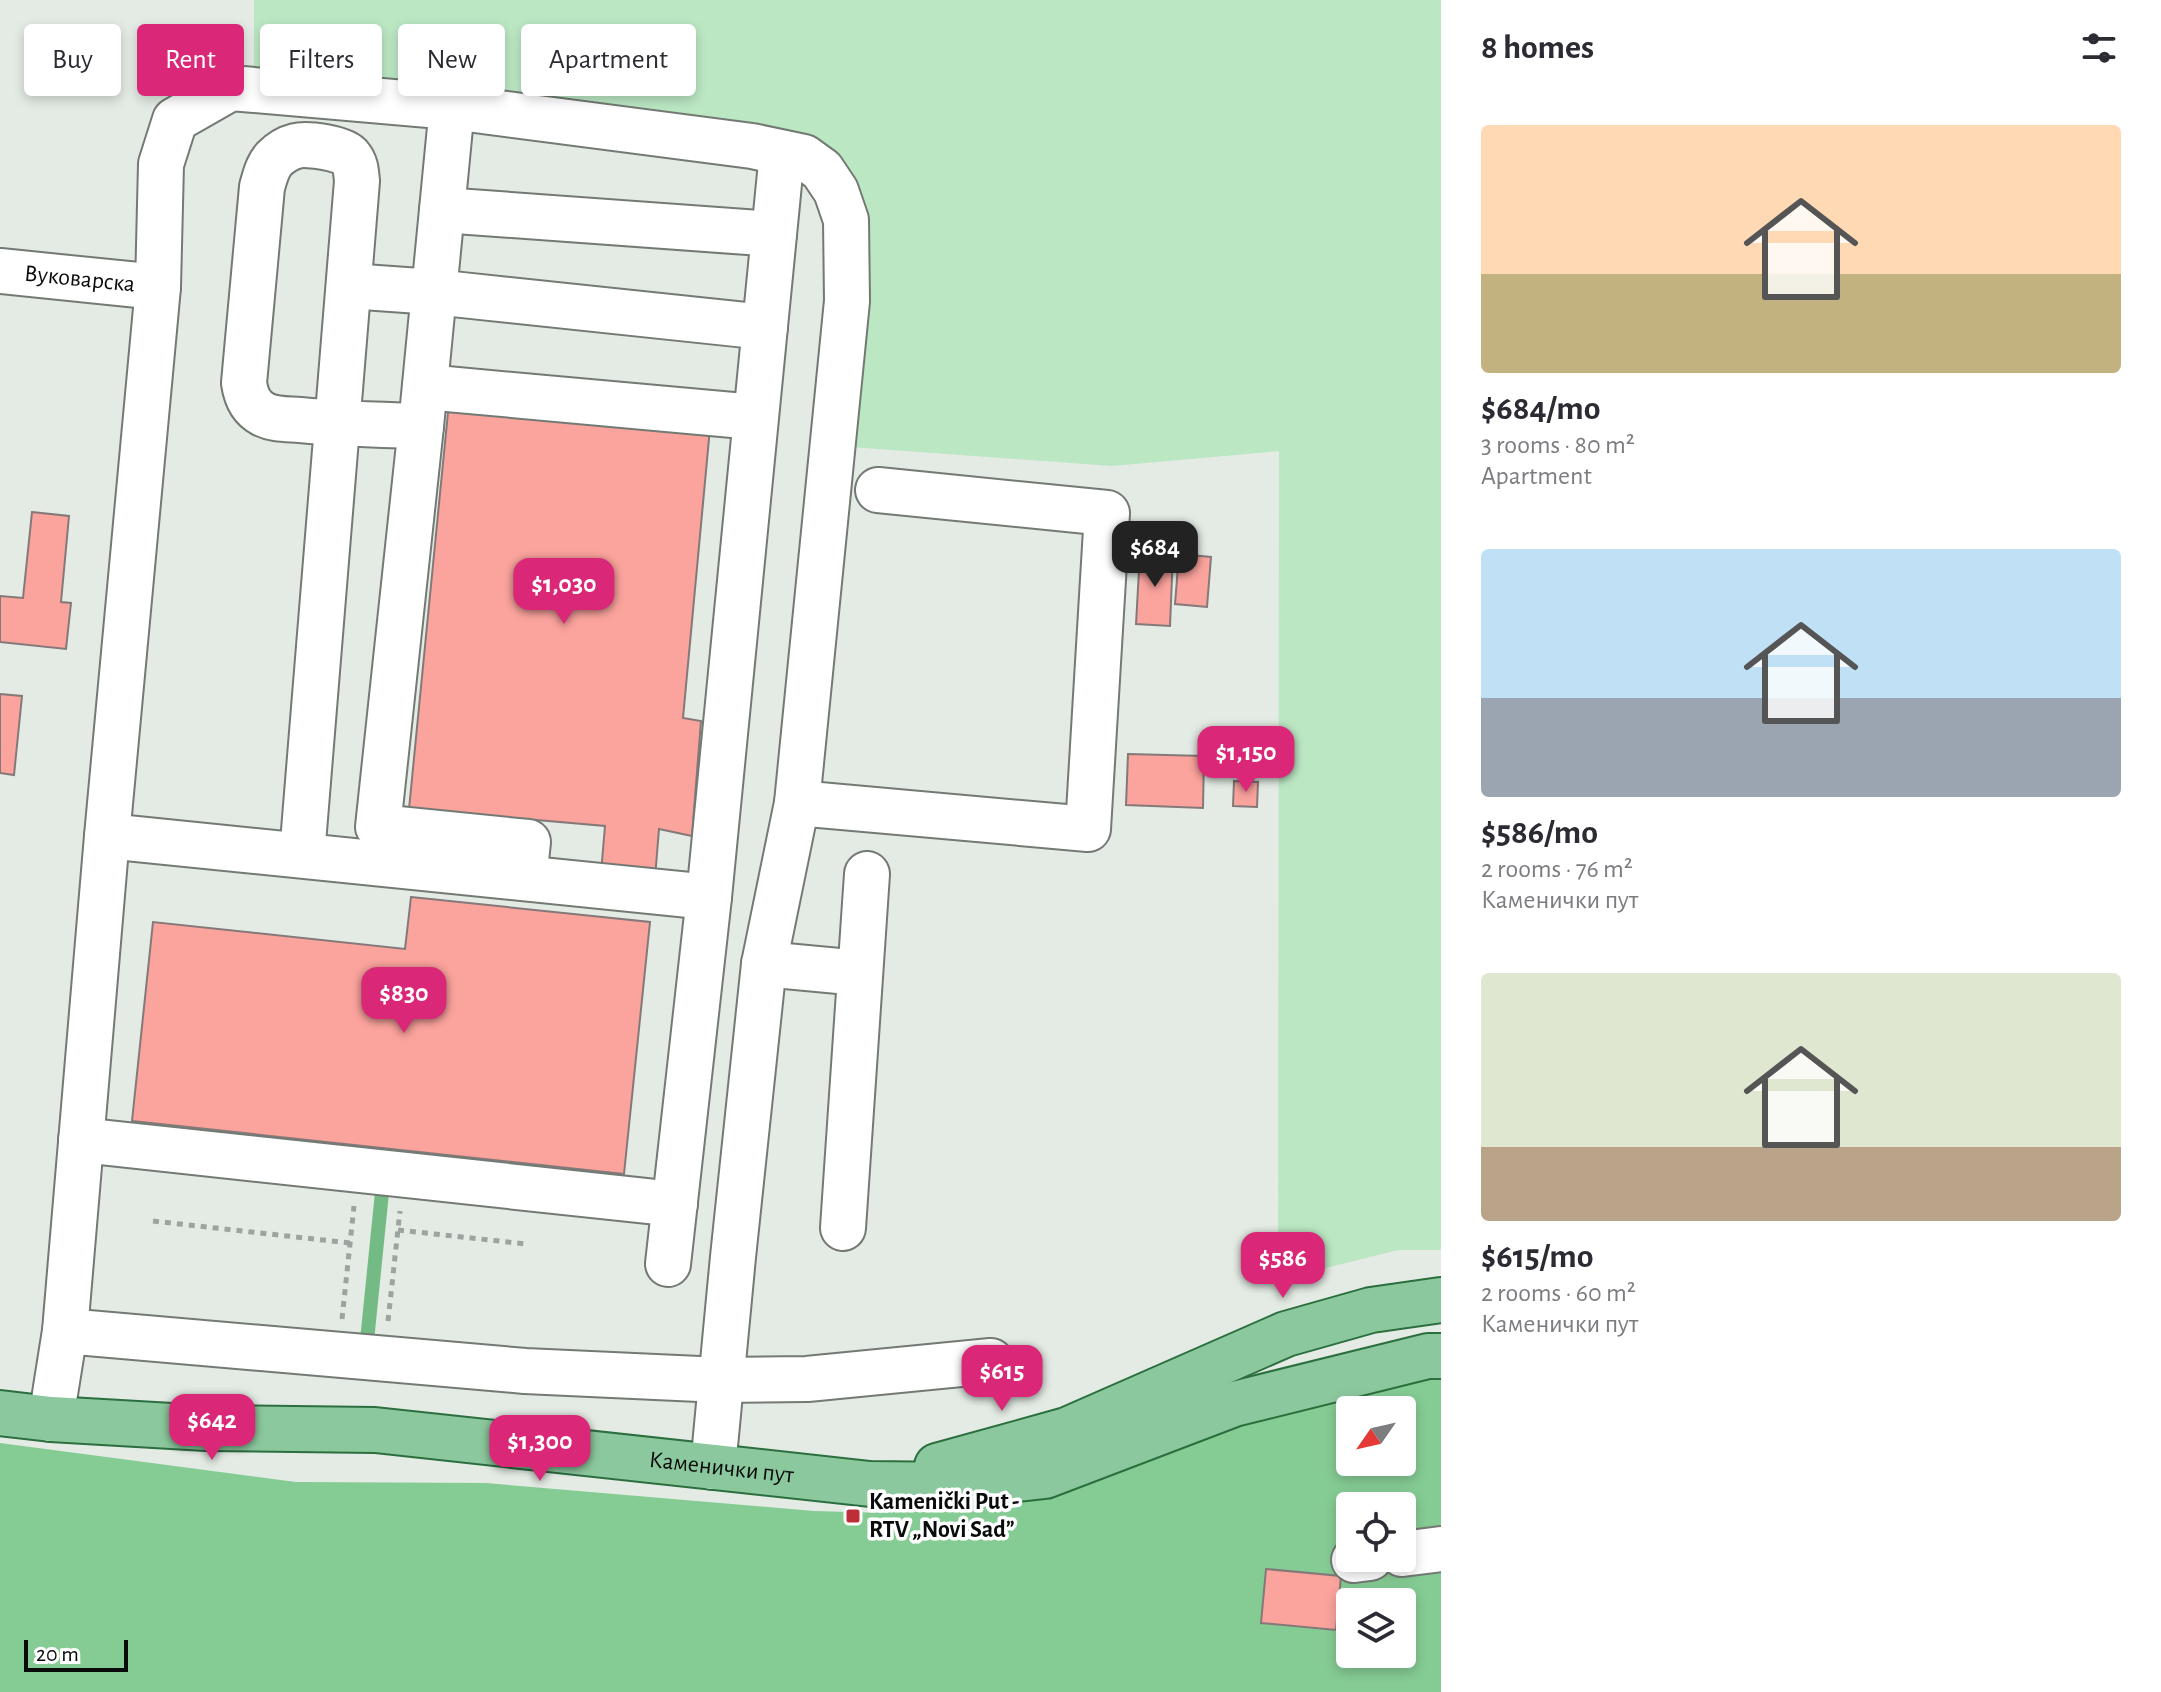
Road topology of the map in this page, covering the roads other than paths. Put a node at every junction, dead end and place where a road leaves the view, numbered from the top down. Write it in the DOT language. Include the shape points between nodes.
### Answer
graph roads {
  1 [pos="452,107"];
  2 [pos="782,153"];
  3 [pos="442,210"];
  4 [pos="774,234"];
  5 [pos="0,271"];
  6 [pos="349,286"];
  7 [pos="158,287"];
  8 [pos="434,292"];
  9 [pos="765,327"];
  10 [pos="423,406"];
  11 [pos="755,417"];
  12 [pos="336,424"];
  13 [pos="878,490"];
  14 [pos="797,803"];
  15 [pos="107,836"];
  16 [pos="302,855"];
  17 [pos="867,874"];
  18 [pos="524,878"];
  19 [pos="709,897"];
  20 [pos="764,964"];
  21 [pos="860,973"];
  22 [pos="81,1140"];
  23 [pos="675,1204"];
  24 [pos="843,1228"];
  25 [pos="668,1264"];
  26 [pos="1441,1300"];
  27 [pos="65,1331"];
  28 [pos="1441,1356"];
  29 [pos="991,1361"];
  30 [pos="721,1380"];
  31 [pos="0,1413"];
  32 [pos="51,1419"];
  33 [pos="713,1467"];
  34 [pos="870,1484"];
  35 [pos="1441,1549"];
  36 [pos="1416,1552"];
  1 -- 2 [label="street"];
  1 -- 3 [label="street"];
  1 -- 7 [label="street" via="231,88 175,120 161,164"];
  2 -- 4 [label="street"];
  2 -- 14 [label="street" via="804,157 822,170 846,220 847,301"];
  3 -- 4 [label="street"];
  3 -- 8 [label="street"];
  4 -- 9 [label="street"];
  5 -- 7 [label="street, Вуковарска"];
  6 -- 8 [label="street"];
  6 -- 12 [label="street"];
  6 -- 12 [label="street" via="356,167 339,150 290,148 267,168 262,187 244,383 260,413"];
  7 -- 15 [label="street"];
  8 -- 9 [label="street"];
  8 -- 10 [label="street"];
  9 -- 11 [label="street"];
  10 -- 11 [label="street"];
  10 -- 12 [label="street"];
  10 -- 18 [label="street" via="378,827 528,842"];
  11 -- 19 [label="street"];
  12 -- 16 [label="street"];
  13 -- 14 [label="street" via="1107,513 1088,829"];
  14 -- 20 [label="street"];
  15 -- 16 [label="street"];
  15 -- 22 [label="street"];
  16 -- 18 [label="street"];
  17 -- 21 [label="street"];
  18 -- 19 [label="street"];
  19 -- 23 [label="street"];
  20 -- 21 [label="street"];
  20 -- 30 [label="street"];
  21 -- 24 [label="street"];
  22 -- 23 [label="street"];
  22 -- 27 [label="street"];
  23 -- 25 [label="street"];
  26 -- 34 [label="main road, Каменички пут" via="1371,1310 1286,1334 1067,1430"];
  27 -- 30 [label="street" via="525,1371"];
  27 -- 32 [label="street"];
  28 -- 34 [label="main road, Каменички пут" via="1234,1404 1045,1476 962,1485"];
  29 -- 30 [label="street" via="807,1379"];
  30 -- 33 [label="street"];
  31 -- 32 [label="main road, Каменички пут"];
  32 -- 33 [label="main road, Каменички пут" via="375,1430"];
  33 -- 34 [label="main road, Каменички пут"];
  35 -- 36 [label="street"];
}
